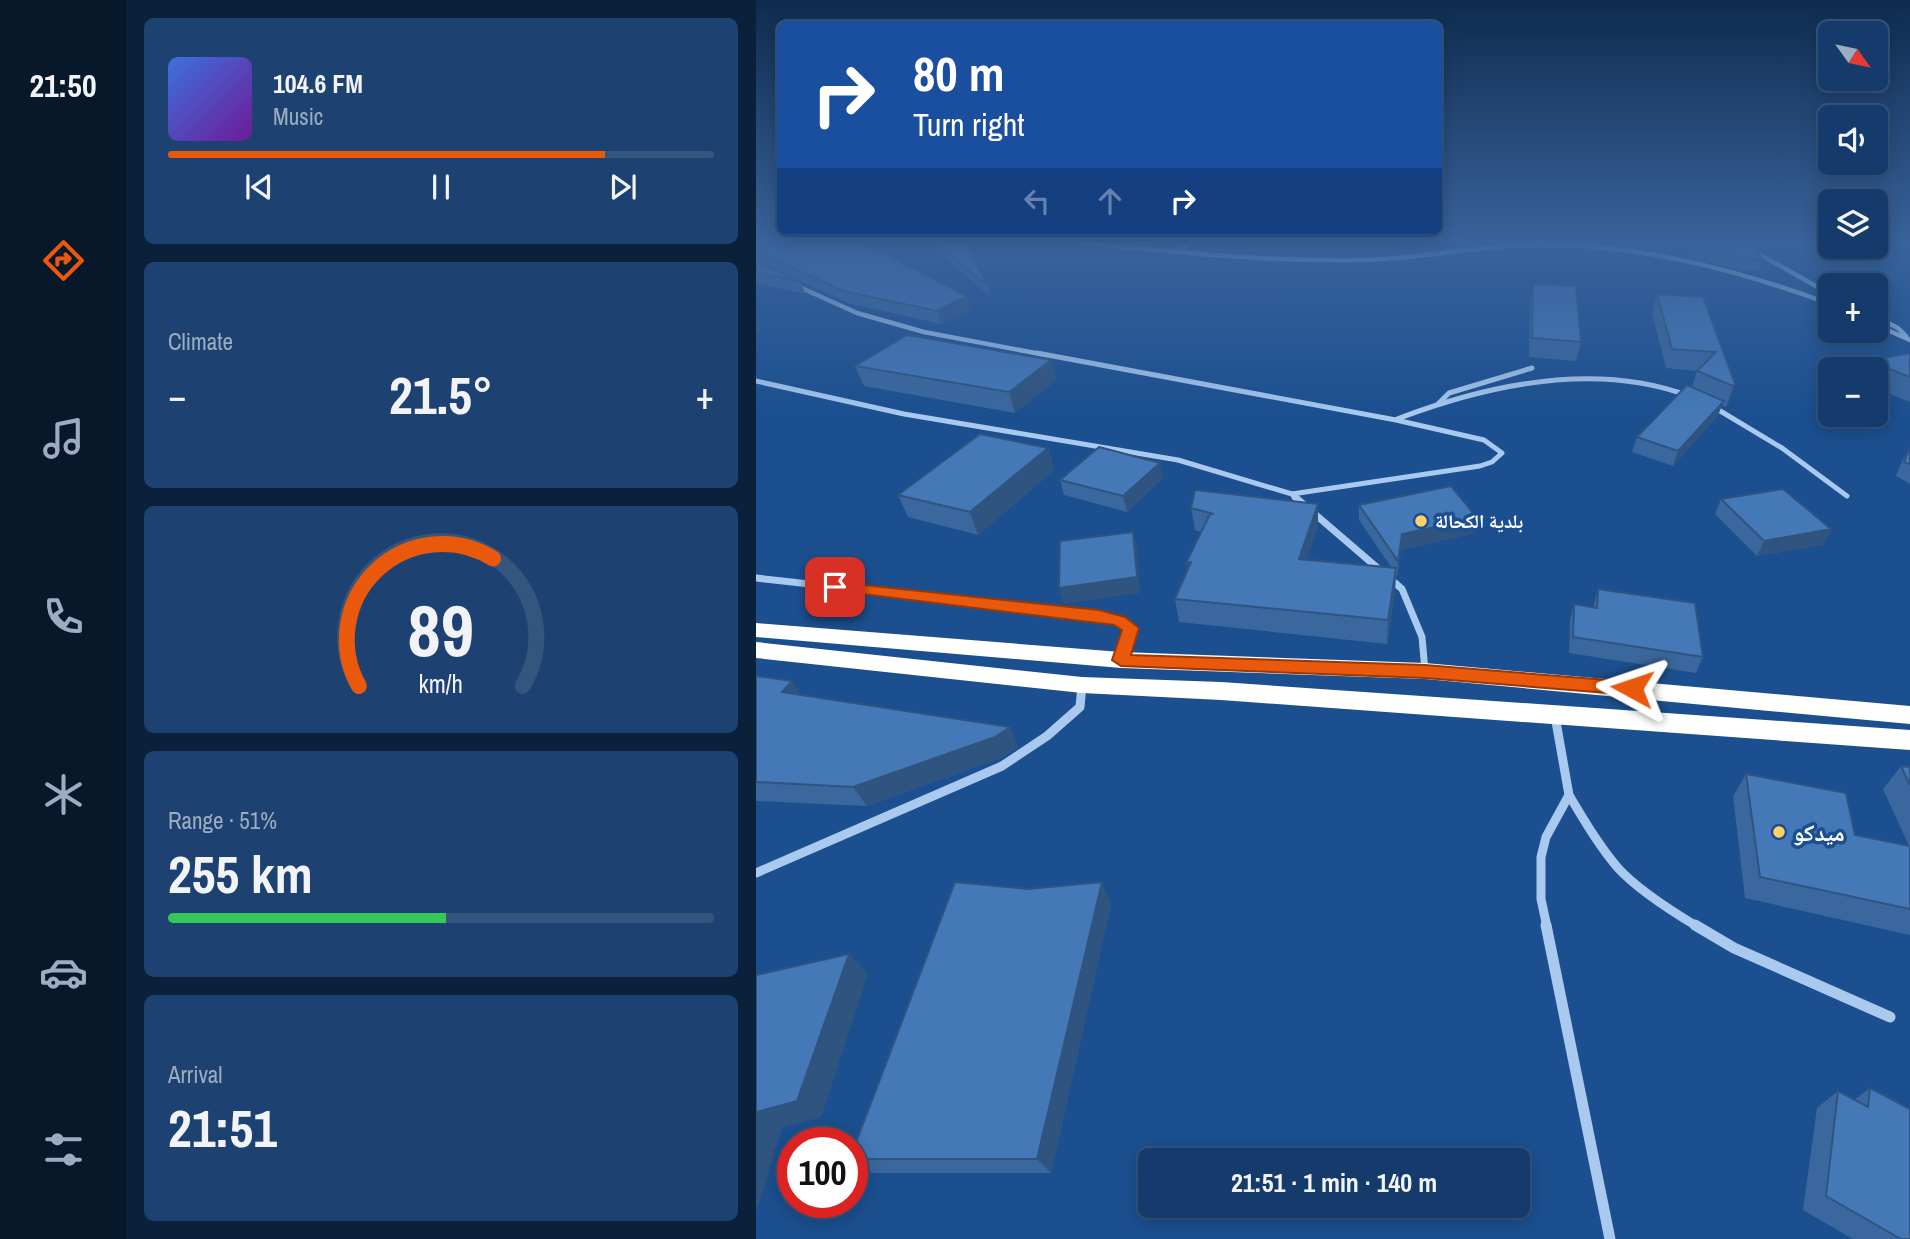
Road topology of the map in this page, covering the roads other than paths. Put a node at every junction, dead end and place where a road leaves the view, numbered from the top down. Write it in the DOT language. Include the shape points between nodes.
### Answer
graph roads {
  1 [pos="830,301"];
  2 [pos="1888,323"];
  3 [pos="1888,330"];
  4 [pos="1907,339"];
  5 [pos="1532,368"];
  6 [pos="756,380"];
  7 [pos="1437,405"];
  8 [pos="1396,420"];
  9 [pos="1292,494"];
  10 [pos="1847,496"];
  11 [pos="756,578"];
  12 [pos="756,631"];
  13 [pos="756,650"];
  14 [pos="1121,660"];
  15 [pos="1425,671"];
  16 [pos="1082,685"];
  17 [pos="1554,714"];
  18 [pos="1910,715"];
  19 [pos="1910,740"];
  20 [pos="1569,795"];
  21 [pos="756,873"];
  22 [pos="1890,1017"];
  23 [pos="1610,1239"];
  1 -- 8 [label="street" via="948,338"];
  2 -- 4 [label="street"];
  3 -- 4 [label="street"];
  5 -- 7 [label="street" via="1449,393"];
  6 -- 9 [label="street" via="904,414 1178,460"];
  7 -- 8 [label="street"];
  7 -- 10 [label="street" via="1578,379 1644,382 1680,392 1738,420"];
  8 -- 9 [label="street" via="1484,440 1502,453 1499,459 1471,468"];
  9 -- 15 [label="street" via="1402,589 1422,637"];
  11 -- 14 [label="street" via="1099,616 1130,628"];
  12 -- 14 [label="highway"];
  13 -- 16 [label="highway"];
  14 -- 15 [label="highway"];
  15 -- 18 [label="highway"];
  16 -- 17 [label="highway"];
  16 -- 21 [label="street" via="1080,707 1002,766"];
  17 -- 19 [label="highway"];
  17 -- 20 [label="street"];
  20 -- 22 [label="street" via="1620,870 1678,915 1734,948"];
  20 -- 23 [label="street" via="1546,837 1541,899"];
}
